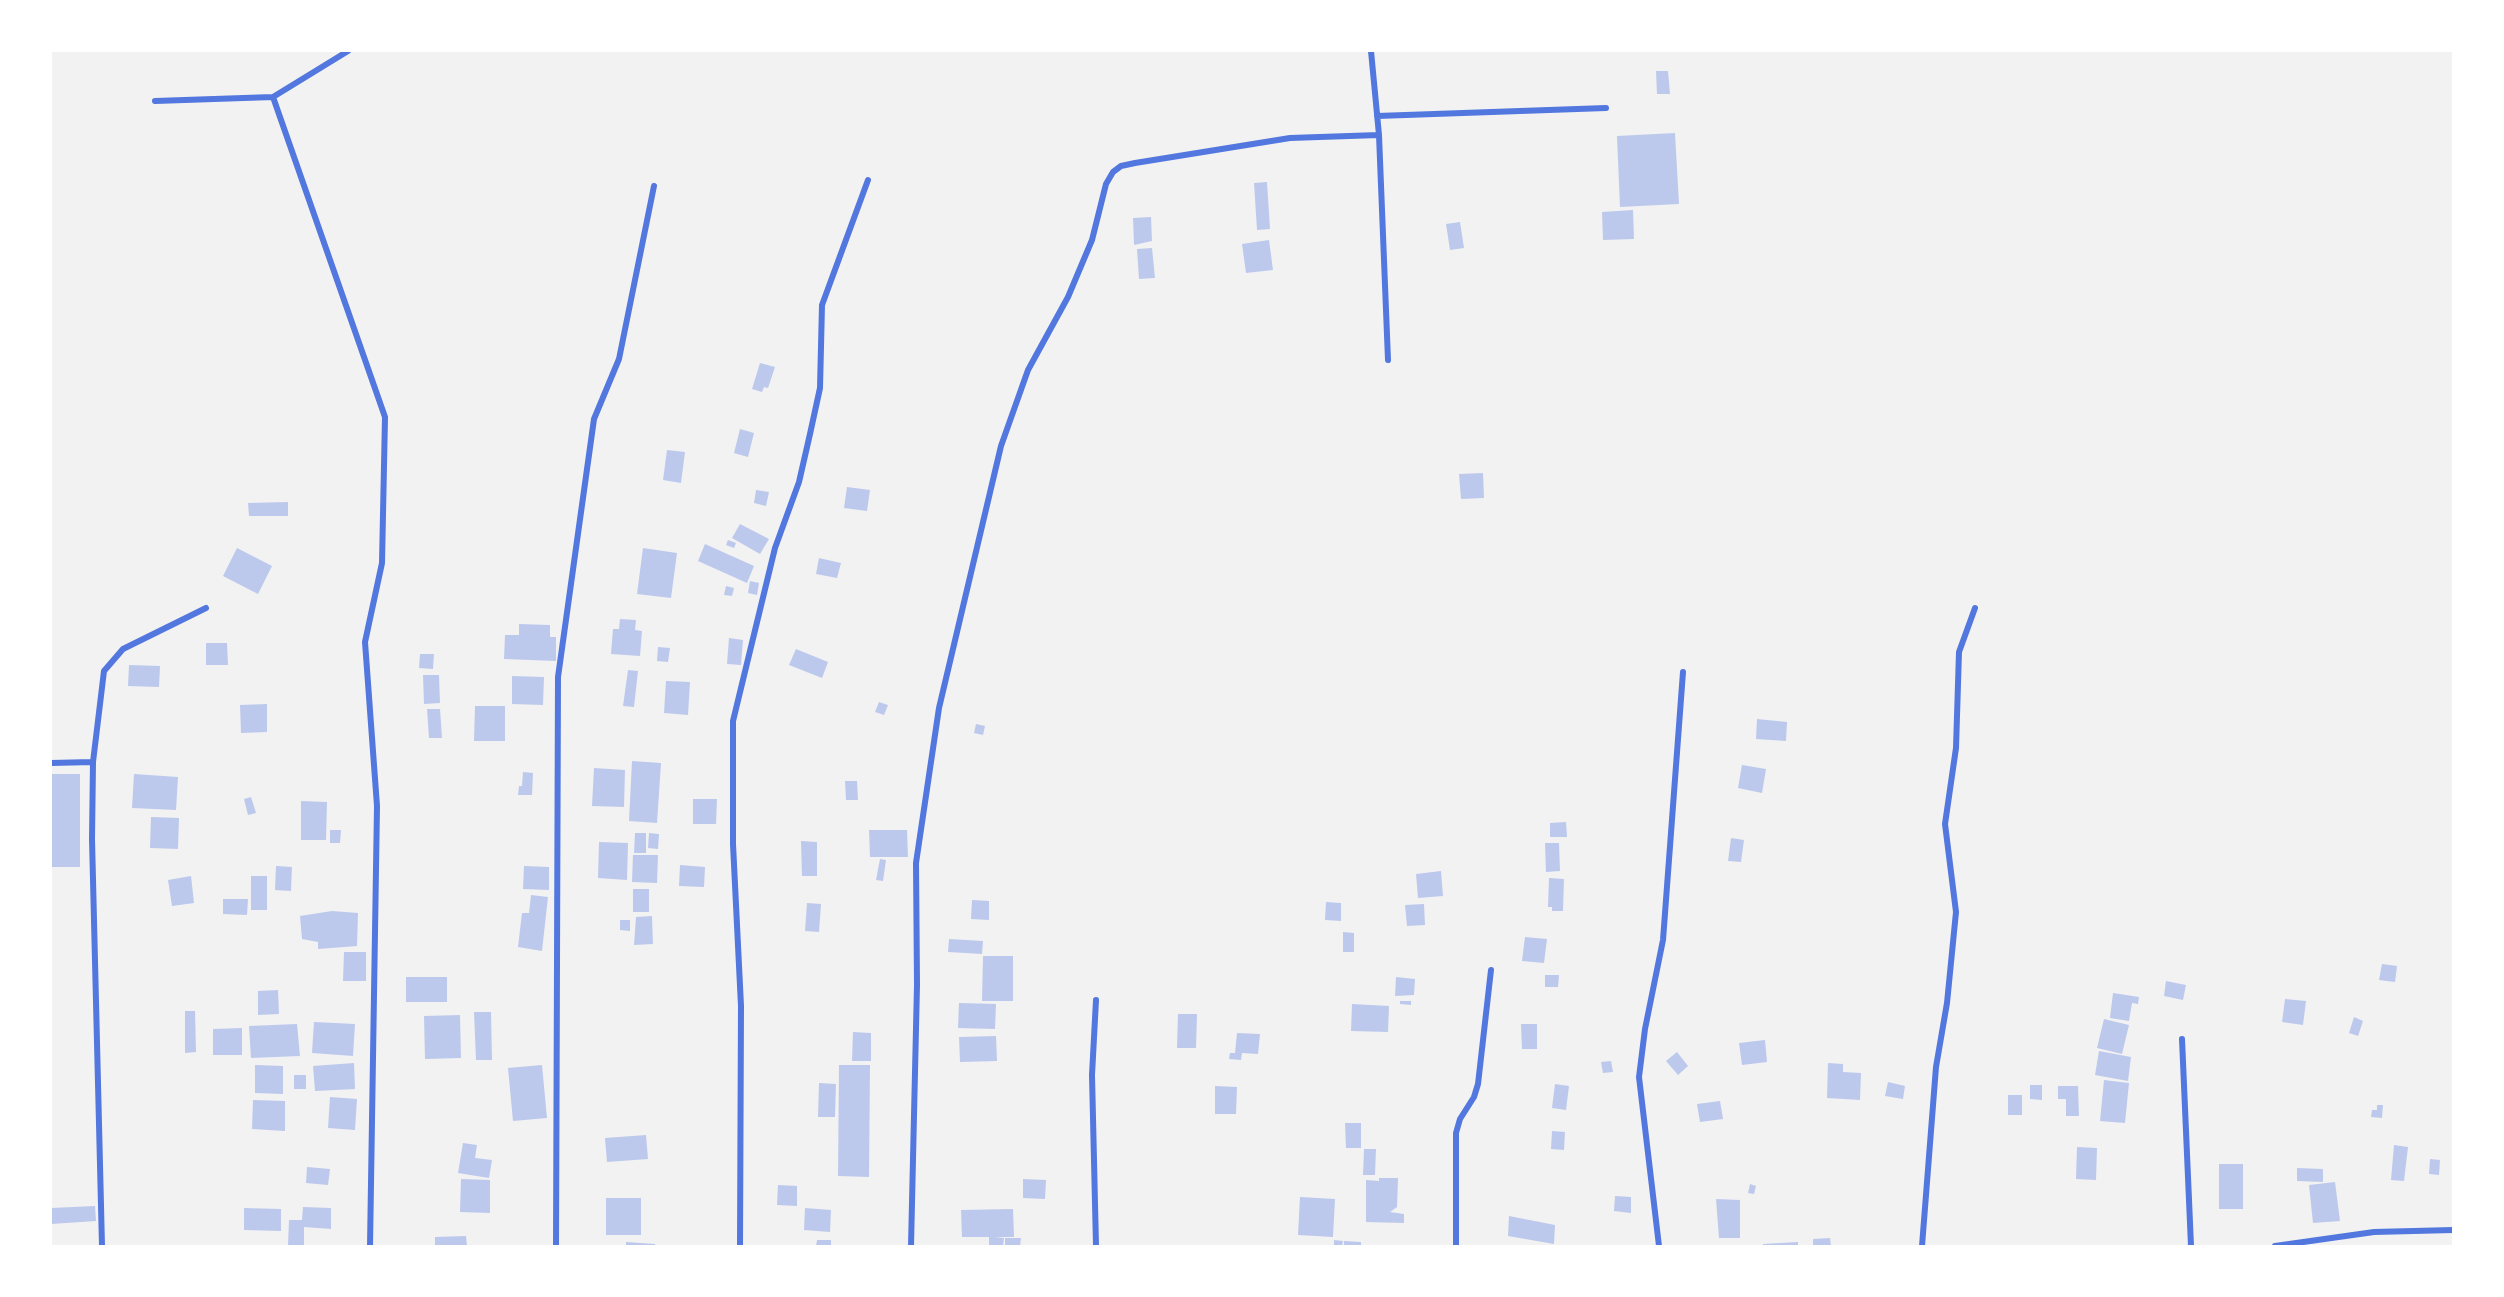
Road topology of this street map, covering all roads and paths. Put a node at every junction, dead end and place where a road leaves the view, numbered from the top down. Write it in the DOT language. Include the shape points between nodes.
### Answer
graph roads {
  1 [pos="348,51"];
  2 [pos="1371,51"];
  3 [pos="273,98"];
  4 [pos="155,101"];
  5 [pos="1606,108"];
  6 [pos="1377,116"];
  7 [pos="1379,135"];
  8 [pos="868,180"];
  9 [pos="654,186"];
  10 [pos="1388,360"];
  11 [pos="206,608"];
  12 [pos="1975,608"];
  13 [pos="1683,672"];
  14 [pos="93,762"];
  15 [pos="51,763"];
  16 [pos="1491,970"];
  17 [pos="1096,1000"];
  18 [pos="2182,1039"];
  19 [pos="2453,1230"];
  20 [pos="102,1246"];
  21 [pos="370,1246"];
  22 [pos="556,1246"];
  23 [pos="740,1246"];
  24 [pos="911,1246"];
  25 [pos="1096,1246"];
  26 [pos="1456,1246"];
  27 [pos="1659,1246"];
  28 [pos="1922,1246"];
  29 [pos="2191,1246"];
  30 [pos="2276,1246"];
  1 -- 3 [label="street"];
  2 -- 6 [label="street"];
  3 -- 4 [label="street"];
  3 -- 21 [label="street" via="385,417 382,563 365,642 377,806"];
  5 -- 6 [label="street"];
  6 -- 7 [label="street"];
  7 -- 10 [label="street"];
  7 -- 24 [label="street" via="1290,138 1135,163 1121,166 1106,184 1092,240 1068,297 1028,370 1001,446 939,708 916,863"];
  8 -- 23 [label="street" via="822,305 820,388 799,482 775,548 733,721 733,844 741,1006"];
  9 -- 22 [label="street" via="619,358 594,419 558,677"];
  11 -- 14 [label="street" via="123,649 104,671"];
  12 -- 28 [label="street" via="1959,652 1956,748 1945,824 1956,912 1936,1067"];
  13 -- 27 [label="street" via="1663,940 1645,1029 1640,1077"];
  14 -- 15 [label="street"];
  14 -- 20 [label="street"];
  16 -- 26 [label="street" via="1478,1084 1456,1133"];
  17 -- 25 [label="street" via="1092,1076"];
  18 -- 29 [label="street"];
  19 -- 30 [label="street" via="2374,1233"];
}
